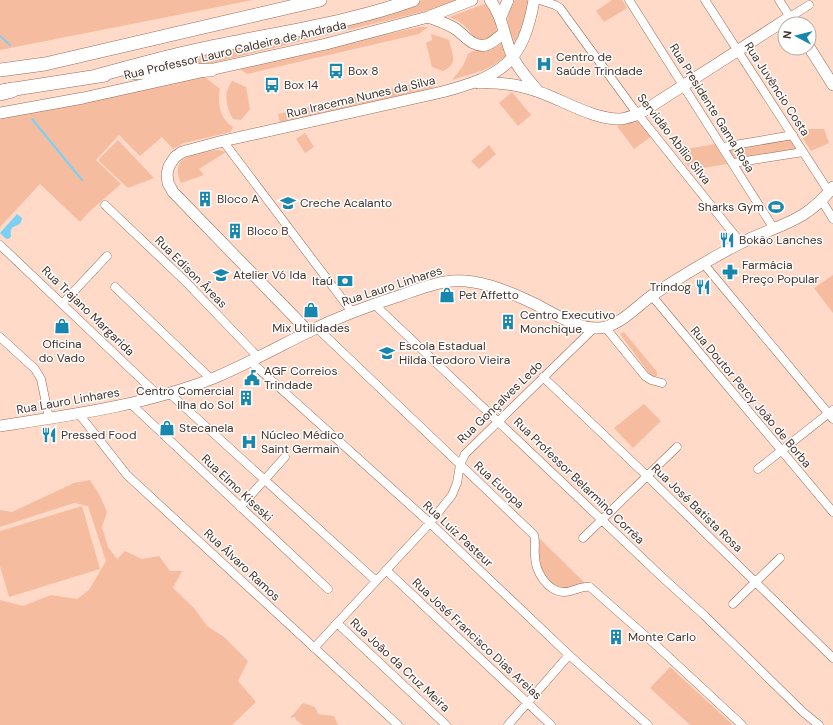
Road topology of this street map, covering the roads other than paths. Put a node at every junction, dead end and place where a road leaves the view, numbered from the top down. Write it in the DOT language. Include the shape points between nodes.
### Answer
graph roads {
  1 [pos="320,0"];
  2 [pos="413,0"];
  3 [pos="472,0"];
  4 [pos="490,0"];
  5 [pos="508,0"];
  6 [pos="534,0"];
  7 [pos="540,0"];
  8 [pos="629,0"];
  9 [pos="705,0"];
  10 [pos="778,0"];
  11 [pos="809,5"];
  12 [pos="789,16"];
  13 [pos="797,16"];
  14 [pos="428,17"];
  15 [pos="500,19"];
  16 [pos="777,29"];
  17 [pos="504,33"];
  18 [pos="738,51"];
  19 [pos="815,56"];
  20 [pos="513,57"];
  21 [pos="0,70"];
  22 [pos="211,70"];
  23 [pos="96,76"];
  24 [pos="471,83"];
  25 [pos="833,85"];
  26 [pos="683,86"];
  27 [pos="4,91"];
  28 [pos="538,91"];
  29 [pos="0,113"];
  30 [pos="639,114"];
  31 [pos="793,135"];
  32 [pos="223,141"];
  33 [pos="723,147"];
  34 [pos="803,152"];
  35 [pos="733,163"];
  36 [pos="831,190"];
  37 [pos="822,201"];
  38 [pos="105,205"];
  39 [pos="833,219"];
  40 [pos="774,229"];
  41 [pos="741,243"];
  42 [pos="0,245"];
  43 [pos="107,256"];
  44 [pos="703,263"];
  45 [pos="116,287"];
  46 [pos="652,296"];
  47 [pos="63,303"];
  48 [pos="374,304"];
  49 [pos="352,312"];
  50 [pos="599,327"];
  51 [pos="313,330"];
  52 [pos="0,337"];
  53 [pos="255,360"];
  54 [pos="543,377"];
  55 [pos="211,379"];
  56 [pos="662,383"];
  57 [pos="164,394"];
  58 [pos="130,403"];
  59 [pos="78,414"];
  60 [pos="832,414"];
  61 [pos="49,418"];
  62 [pos="498,421"];
  63 [pos="0,426"];
  64 [pos="677,447"];
  65 [pos="781,451"];
  66 [pos="286,457"];
  67 [pos="460,465"];
  68 [pos="758,469"];
  69 [pos="647,476"];
  70 [pos="265,480"];
  71 [pos="240,507"];
  72 [pos="833,512"];
  73 [pos="602,520"];
  74 [pos="430,523"];
  75 [pos="584,538"];
  76 [pos="780,558"];
  77 [pos="386,570"];
  78 [pos="376,581"];
  79 [pos="755,582"];
  80 [pos="328,589"];
  81 [pos="733,604"];
  82 [pos="337,623"];
  83 [pos="314,648"];
  84 [pos="569,654"];
  85 [pos="833,658"];
  86 [pos="527,703"];
  87 [pos="398,725"];
  88 [pos="446,725"];
  89 [pos="508,725"];
  90 [pos="551,725"];
  91 [pos="648,725"];
  92 [pos="742,725"];
  93 [pos="819,725"];
  1 -- 21 [label="main road" via="45,64"];
  2 -- 23 [label="main road" via="386,10 195,50"];
  3 -- 14 [label="main road, Rua Professor Lauro Caldeira de Andrada"];
  4 -- 15 [label="main road"];
  5 -- 15 [label="main road"];
  6 -- 20 [label="main road, Rua Iracema Nunes da Silva" via="527,31"];
  7 -- 30 [label="street, Servidão Abílio Silva" via="560,8"];
  8 -- 26 [label="street, Rua Presidente Gama Rosa"];
  9 -- 18 [label="street, Rua Juvêncio Costa"];
  10 -- 12 [label="street"];
  11 -- 13 [label="street"];
  14 -- 17 [label="main road" via="441,21 477,44 491,43"];
  14 -- 22 [label="main road, Rua Professor Lauro Caldeira de Andrada" via="326,44"];
  15 -- 17 [label="main road"];
  16 -- 18 [label="main road"];
  17 -- 20 [label="main road"];
  18 -- 26 [label="main road"];
  18 -- 31 [label="street, Rua Juvêncio Costa"];
  19 -- 25 [label="main road"];
  20 -- 24 [label="main road, Rua Iracema Nunes da Silva" via="497,71"];
  20 -- 28 [label="main road"];
  22 -- 23 [label="main road"];
  22 -- 29 [label="main road, Rua Professor Lauro Caldeira de Andrada" via="84,98"];
  23 -- 27 [label="main road"];
  24 -- 28 [label="main road" via="512,84"];
  24 -- 32 [label="main road, Rua Iracema Nunes da Silva" via="442,92"];
  26 -- 30 [label="main road"];
  26 -- 33 [label="street, Rua Presidente Gama Rosa"];
  28 -- 30 [label="main road" via="575,107 611,118 622,119"];
  30 -- 41 [label="street, Servidão Abílio Silva"];
  31 -- 33 [label="street"];
  31 -- 34 [label="street, Rua Juvêncio Costa"];
  32 -- 49 [label="street"];
  32 -- 51 [label="main road, Rua Iracema Nunes da Silva" via="182,152 175,157 167,174 168,183 173,192"];
  33 -- 35 [label="street, Rua Presidente Gama Rosa"];
  34 -- 35 [label="street"];
  34 -- 36 [label="street, Rua Juvêncio Costa"];
  35 -- 40 [label="street, Rua Presidente Gama Rosa"];
  36 -- 37 [label="main road"];
  37 -- 39 [label="street"];
  37 -- 40 [label="main road" via="799,218"];
  38 -- 53 [label="street, Rua Edison Áreas" via="185,281"];
  40 -- 41 [label="main road"];
  41 -- 44 [label="main road"];
  42 -- 47 [label="street, Rua Trajano Margarida"];
  43 -- 47 [label="street"];
  44 -- 46 [label="main road"];
  44 -- 60 [label="street"];
  45 -- 55 [label="street"];
  46 -- 50 [label="main road" via="623,318"];
  46 -- 65 [label="street, Rua Doutor Percy João de Borba"];
  47 -- 57 [label="street, Rua Trajano Margarida"];
  48 -- 49 [label="main road, Rua Lauro Linhares"];
  48 -- 50 [label="main road, Rua Lauro Linhares" via="441,282 465,280 504,290 572,322"];
  48 -- 62 [label="street, Rua Professor Belarmino Corrêa"];
  49 -- 51 [label="main road, Rua Lauro Linhares"];
  50 -- 54 [label="street, Rua Gonçalves Ledo"];
  50 -- 56 [label="street" via="645,376"];
  51 -- 53 [label="main road, Rua Lauro Linhares"];
  51 -- 67 [label="street, Rua Europa"];
  52 -- 61 [label="street" via="35,369 41,379"];
  53 -- 55 [label="main road, Rua Lauro Linhares"];
  53 -- 74 [label="street, Rua Luiz Pasteur"];
  54 -- 62 [label="street, Rua Gonçalves Ledo"];
  54 -- 69 [label="street, Rua José Batista Rosa"];
  55 -- 57 [label="main road, Rua Lauro Linhares"];
  57 -- 58 [label="main road, Rua Lauro Linhares"];
  57 -- 70 [label="street"];
  58 -- 59 [label="main road, Rua Lauro Linhares"];
  58 -- 71 [label="street, Rua Elmo Kiseski"];
  59 -- 61 [label="main road, Rua Lauro Linhares"];
  59 -- 83 [label="street, Rua Álvaro Ramos" via="127,475"];
  60 -- 65 [label="street"];
  61 -- 63 [label="main road, Rua Lauro Linhares"];
  62 -- 67 [label="street, Rua Gonçalves Ledo" via="464,454"];
  62 -- 73 [label="street, Rua Professor Belarmino Corrêa"];
  64 -- 69 [label="street"];
  65 -- 68 [label="street"];
  65 -- 72 [label="street, Rua Doutor Percy João de Borba"];
  66 -- 70 [label="street"];
  67 -- 74 [label="street, Rua Gonçalves Ledo" via="452,495"];
  67 -- 92 [label="street, Rua Europa" via="534,535 534,555 538,571 550,586 556,591 563,592 590,588"];
  69 -- 73 [label="street"];
  69 -- 79 [label="street, Rua José Batista Rosa"];
  70 -- 71 [label="street"];
  70 -- 78 [label="street"];
  71 -- 80 [label="street, Rua Elmo Kiseski"];
  73 -- 75 [label="street"];
  73 -- 93 [label="street, Rua Professor Belarmino Corrêa"];
  74 -- 77 [label="street, Rua Gonçalves Ledo"];
  74 -- 84 [label="street, Rua Luiz Pasteur"];
  76 -- 79 [label="street"];
  77 -- 78 [label="street, Rua Gonçalves Ledo"];
  77 -- 86 [label="street, Rua José Francisco Dias Areias"];
  78 -- 82 [label="street, Rua Gonçalves Ledo"];
  79 -- 81 [label="street"];
  79 -- 85 [label="street, Rua José Batista Rosa"];
  82 -- 83 [label="street, Rua Gonçalves Ledo"];
  82 -- 88 [label="street, Rua João da Cruz Meira"];
  83 -- 87 [label="street, Rua Álvaro Ramos"];
  84 -- 86 [label="street"];
  84 -- 91 [label="street, Rua Luiz Pasteur"];
  86 -- 89 [label="street"];
  86 -- 90 [label="street, Rua José Francisco Dias Areias"];
}
